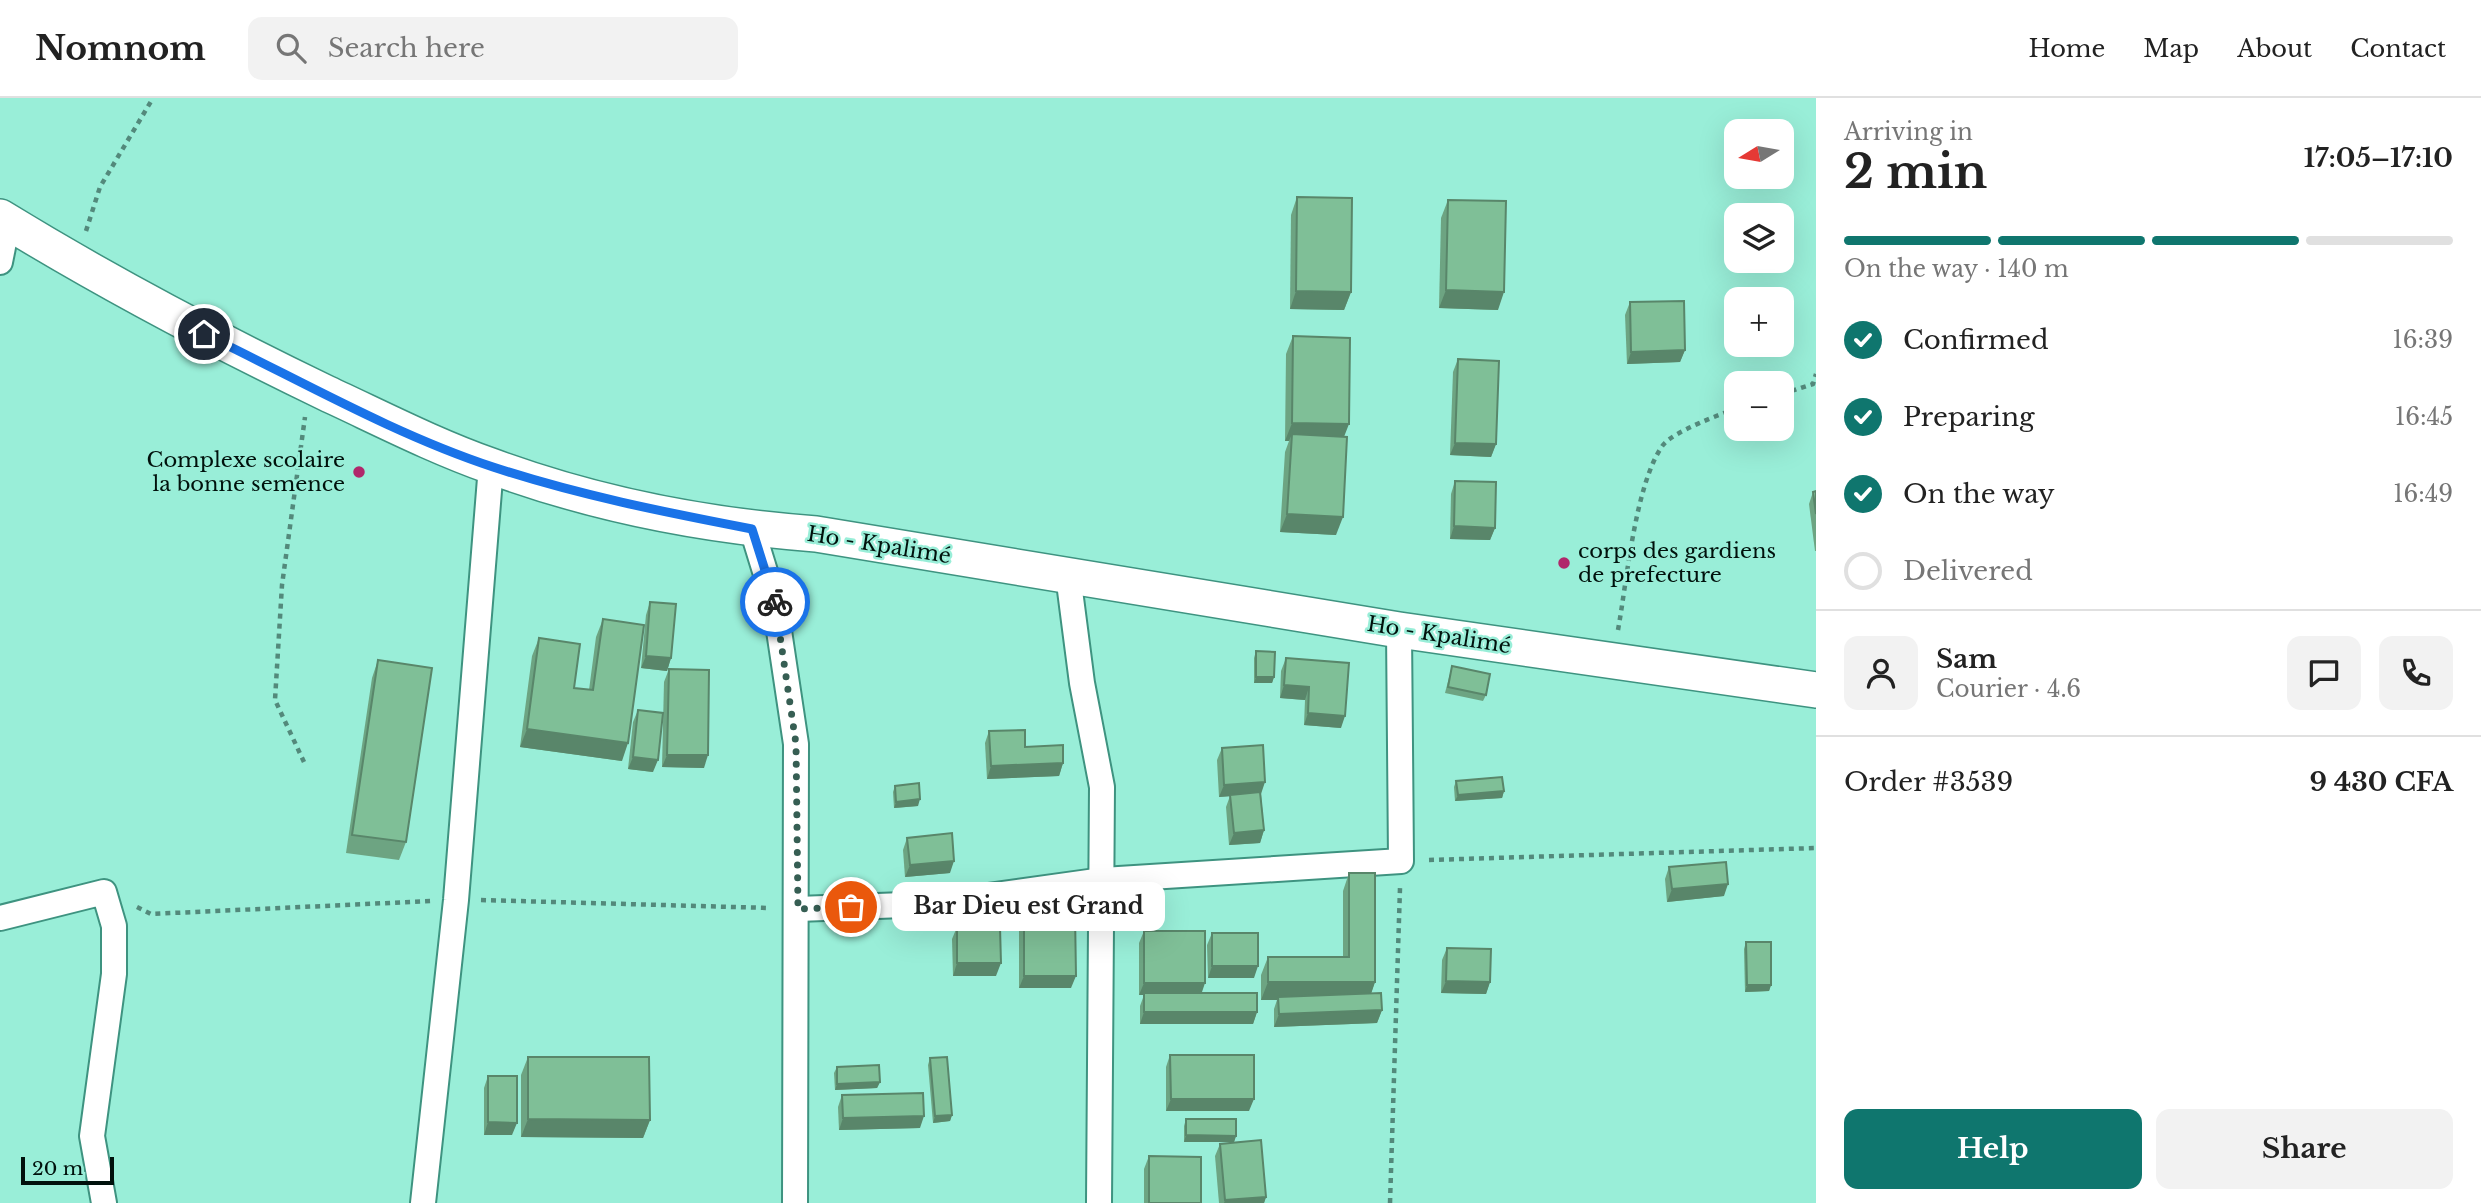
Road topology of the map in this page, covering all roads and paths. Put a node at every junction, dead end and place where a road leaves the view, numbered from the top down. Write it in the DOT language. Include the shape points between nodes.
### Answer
graph roads {
  1 [pos="153,98"];
  2 [pos="4,219"];
  3 [pos="0,262"];
  4 [pos="76,262"];
  5 [pos="1816,374"];
  6 [pos="310,385"];
  7 [pos="1794,390"];
  8 [pos="1724,413"];
  9 [pos="491,466"];
  10 [pos="752,529"];
  11 [pos="1068,575"];
  12 [pos="1399,629"];
  13 [pos="1612,661"];
  14 [pos="1816,690"];
  15 [pos="303,762"];
  16 [pos="1816,849"];
  17 [pos="1401,861"];
  18 [pos="1103,880"];
  19 [pos="798,909"];
  20 [pos="0,918"];
  21 [pos="104,1203"];
  22 [pos="423,1203"];
  23 [pos="795,1203"];
  24 [pos="1099,1203"];
  25 [pos="1390,1203"];
  1 -- 4 [label="path" via="100,187"];
  2 -- 3 [label="street"];
  2 -- 4 [label="main road, Ho - Kpalimé"];
  4 -- 6 [label="main road, Ho - Kpalimé" via="182,324"];
  5 -- 7 [label="path" via="1813,384"];
  6 -- 9 [label="main road, Ho - Kpalimé"];
  6 -- 15 [label="path" via="282,585 275,700"];
  8 -- 13 [label="path" via="1664,443 1644,488"];
  9 -- 10 [label="main road, Ho - Kpalimé" via="574,492"];
  9 -- 22 [label="street" via="456,900"];
  10 -- 11 [label="main road, Ho - Kpalimé" via="816,534"];
  10 -- 19 [label="street" via="775,604 796,744"];
  11 -- 12 [label="main road, Ho - Kpalimé"];
  11 -- 18 [label="street" via="1101,787"];
  12 -- 13 [label="main road, Ho - Kpalimé"];
  12 -- 17 [label="street"];
  13 -- 14 [label="main road, Ho - Kpalimé"];
  16 -- 17 [label="path"];
  17 -- 18 [label="street"];
  17 -- 25 [label="path"];
  18 -- 19 [label="street" via="930,904"];
  18 -- 24 [label="street"];
  19 -- 23 [label="street"];
  20 -- 21 [label="street" via="104,892 114,926 114,965 92,1136"];
}
